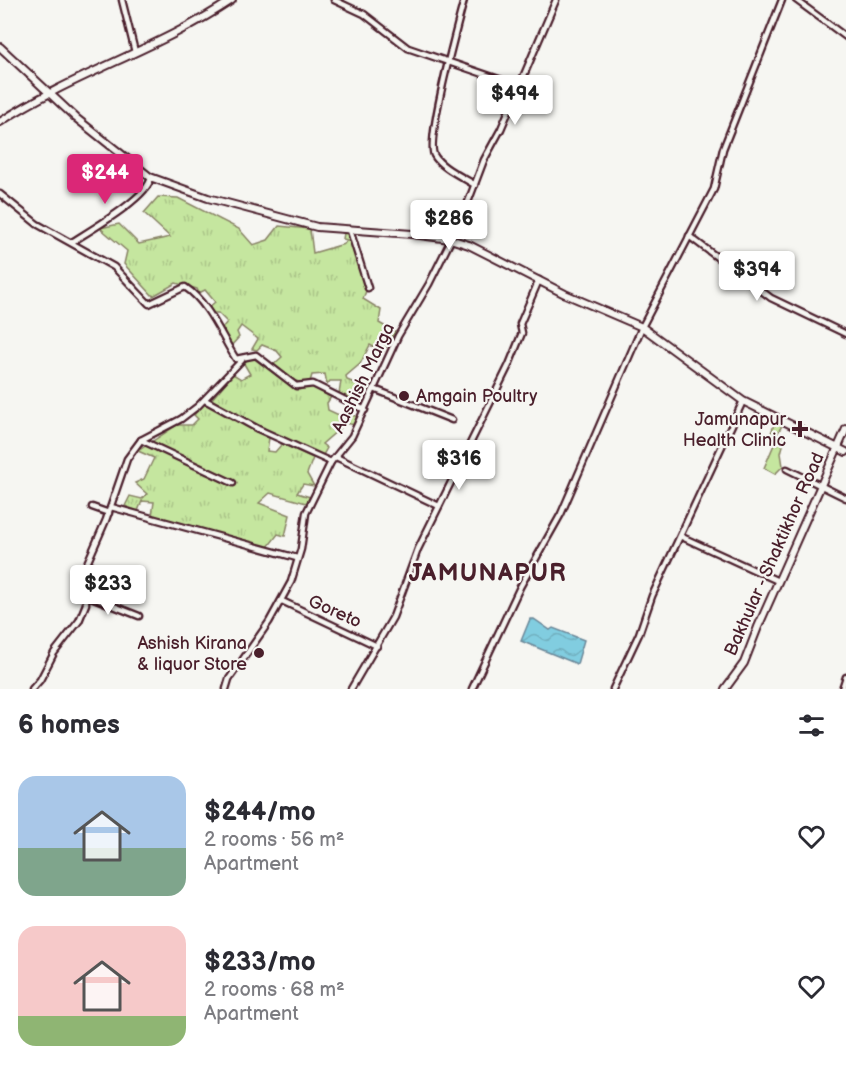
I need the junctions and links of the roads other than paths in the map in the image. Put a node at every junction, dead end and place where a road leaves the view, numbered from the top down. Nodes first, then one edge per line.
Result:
1 (122, 0) edge
2 (231, 0) edge
3 (334, 0) edge
4 (464, 0) edge
5 (556, 0) edge
6 (782, 0) edge
7 (796, 0) edge
8 (846, 36) edge
9 (0, 47) edge
10 (135, 52) junction
11 (447, 62) junction
12 (519, 86) junction
13 (50, 93) junction
14 (0, 122) edge
15 (151, 177) junction
16 (475, 185) junction
17 (0, 194) edge
18 (350, 230) junction
19 (689, 236) junction
20 (450, 239) junction
21 (71, 242) junction
22 (538, 280) junction
23 (369, 288) dead end
24 (642, 327) junction
25 (846, 334) edge
26 (242, 360) junction
27 (374, 389) junction
28 (205, 400) junction
29 (743, 401) junction
30 (365, 410) junction
31 (452, 420) dead end
32 (846, 429) edge
33 (141, 440) junction
34 (837, 447) junction
35 (846, 452) edge
36 (336, 457) junction
37 (331, 462) junction
38 (788, 469) dead end
39 (233, 483) dead end
40 (822, 486) junction
41 (846, 498) edge
42 (439, 506) junction
43 (92, 507) dead end
44 (110, 510) junction
45 (682, 537) junction
46 (297, 558) junction
47 (86, 566) junction
48 (127, 574) dead end
49 (778, 581) junction
50 (86, 595) junction
51 (282, 601) junction
52 (139, 616) dead end
53 (377, 646) junction
54 (846, 677) edge
55 (32, 689) edge
56 (226, 689) edge
57 (351, 689) edge
58 (472, 689) edge
59 (614, 689) edge
60 (725, 689) edge
61 (842, 689) edge

1 - 10 street
2 - 10 street
3 - 11 street
4 - 11 street
5 - 12 street, Aashish Marga
6 - 19 street
7 - 8 street
9 - 13 street
10 - 13 street
11 - 12 street
11 - 16 street
12 - 16 street, Aashish Marga
13 - 14 street
13 - 15 street
15 - 18 street
15 - 21 street
16 - 20 street, Aashish Marga
17 - 21 street
18 - 20 street
18 - 23 street
19 - 24 street
19 - 25 street
20 - 22 street
20 - 27 street, Aashish Marga
21 - 26 street
22 - 24 street
22 - 42 street
24 - 29 street
24 - 58 street
26 - 28 street
26 - 30 street
27 - 30 street, Aashish Marga
27 - 31 street
28 - 33 street
28 - 37 street
29 - 34 street
29 - 45 street
30 - 36 street, Aashish Marga
32 - 34 street, Bakhular - Shaktikhor Road
33 - 39 street
33 - 44 street
34 - 35 street
34 - 40 street, Bakhular - Shaktikhor Road
36 - 37 street, Aashish Marga
36 - 42 street
37 - 46 street, Aashish Marga
38 - 40 street
40 - 41 street
40 - 49 street, Bakhular - Shaktikhor Road
42 - 53 street
43 - 44 street
44 - 46 street
44 - 47 street
45 - 49 street
45 - 59 street
46 - 51 street, Aashish Marga
47 - 48 street
47 - 50 street
49 - 60 street, Bakhular - Shaktikhor Road
50 - 52 street
50 - 55 street
51 - 53 street, Goreto
51 - 56 street, Aashish Marga
53 - 57 street
54 - 61 street

